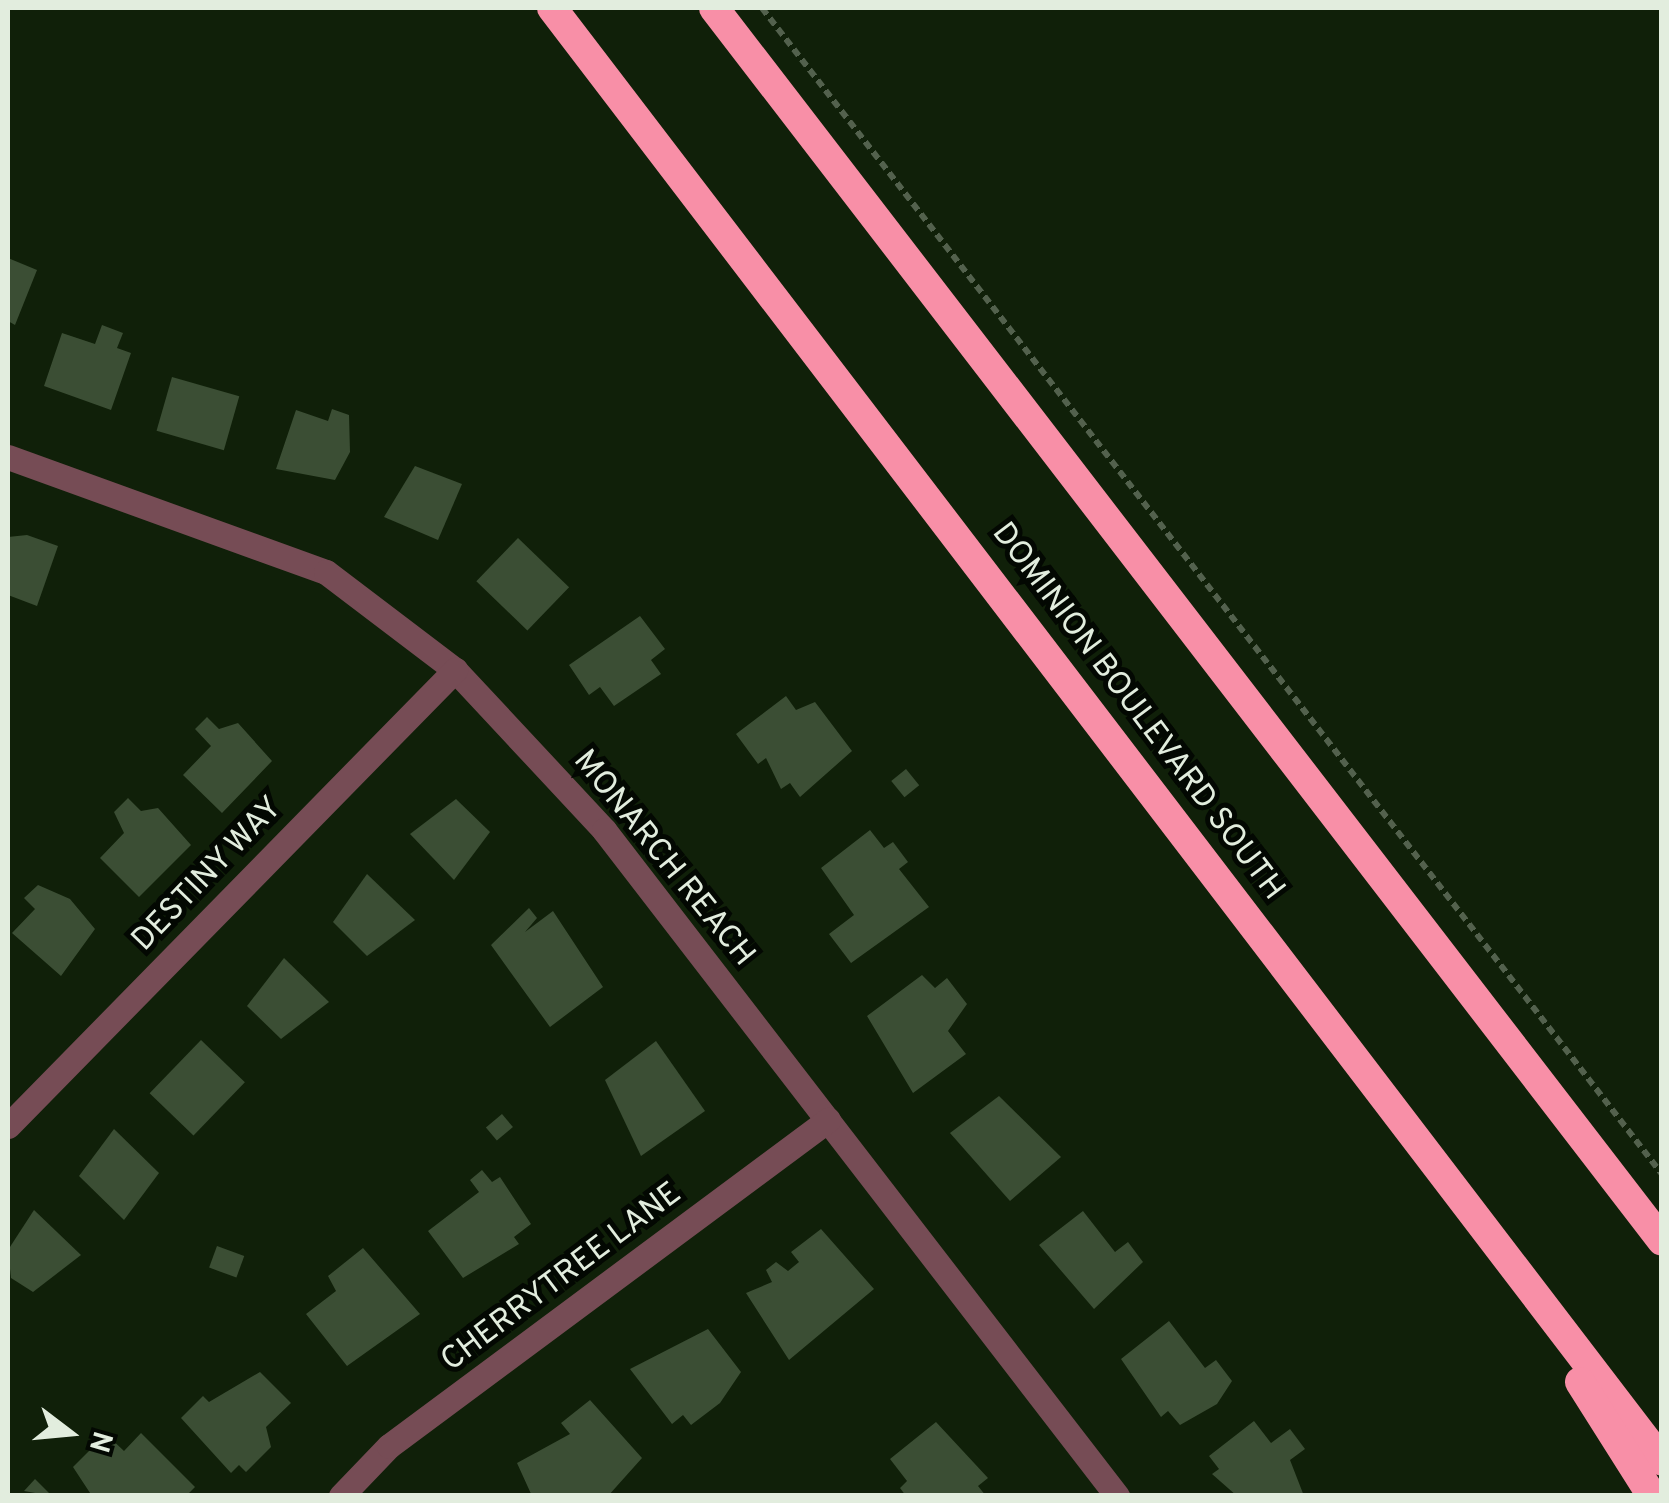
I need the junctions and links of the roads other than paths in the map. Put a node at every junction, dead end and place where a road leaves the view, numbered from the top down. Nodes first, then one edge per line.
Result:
1 (552, 8) edge
2 (714, 8) edge
3 (8, 456) edge
4 (455, 670) junction
5 (828, 1120) junction
6 (8, 1126) edge
7 (1460, 1194) junction
8 (1662, 1241) edge
9 (1662, 1461) edge
10 (341, 1496) edge
11 (1117, 1496) edge
12 (1652, 1496) edge

1 - 7 highway, DOMINION BOULEVARD SOUTH
2 - 8 highway
3 - 4 street, MONARCH REACH
4 - 5 street, MONARCH REACH
4 - 6 street, DESTINY WAY
5 - 10 street, CHERRYTREE LANE
5 - 11 street, MONARCH REACH
7 - 9 highway, DOMINION BOULEVARD SOUTH
7 - 12 highway

